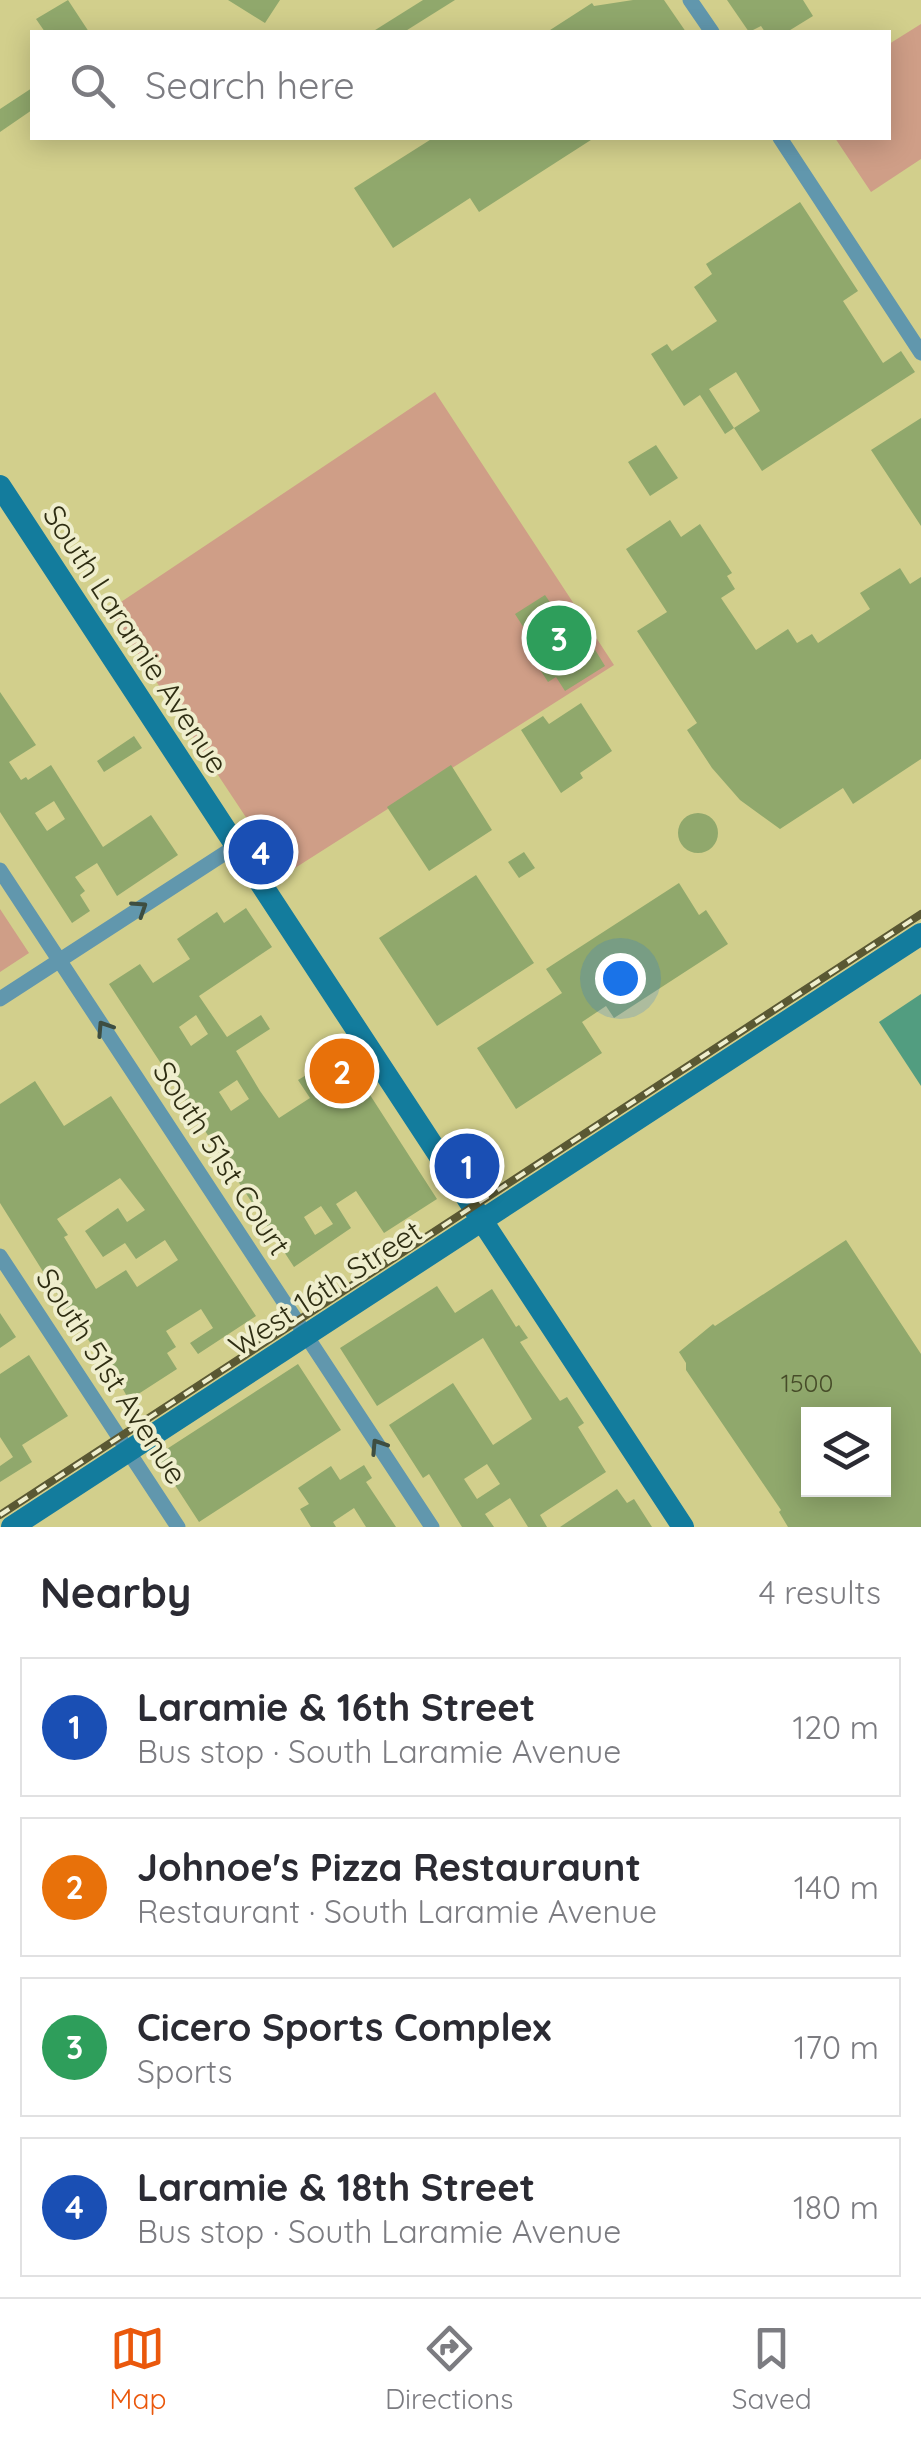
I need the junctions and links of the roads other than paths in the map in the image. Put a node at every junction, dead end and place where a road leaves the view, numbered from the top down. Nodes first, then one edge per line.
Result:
1 (690, 0) edge
2 (711, 30) edge
3 (781, 140) edge
4 (921, 353) edge
5 (1, 490) edge
6 (236, 846) junction
7 (0, 870) edge
8 (921, 934) edge
9 (60, 960) junction
10 (0, 999) edge
11 (482, 1222) junction
12 (0, 1256) edge
13 (306, 1336) junction
14 (128, 1451) junction
15 (12, 1527) edge
16 (178, 1527) edge
17 (432, 1527) edge
18 (682, 1527) edge

1 - 2 street
3 - 4 street
5 - 6 main road, South Laramie Avenue
9 -> 6 street
6 - 11 main road, South Laramie Avenue
7 - 9 street, South 51st Court
8 - 11 main road, West 16th Street
9 - 10 street
13 -> 9 street, South 51st Court
11 - 13 main road, West 16th Street
11 - 18 main road, South Laramie Avenue
12 - 14 street, South 51st Avenue
13 - 14 main road, West 16th Street
17 -> 13 street, South 51st Court
14 - 15 main road, West 16th Street
14 - 16 street, South 51st Avenue

